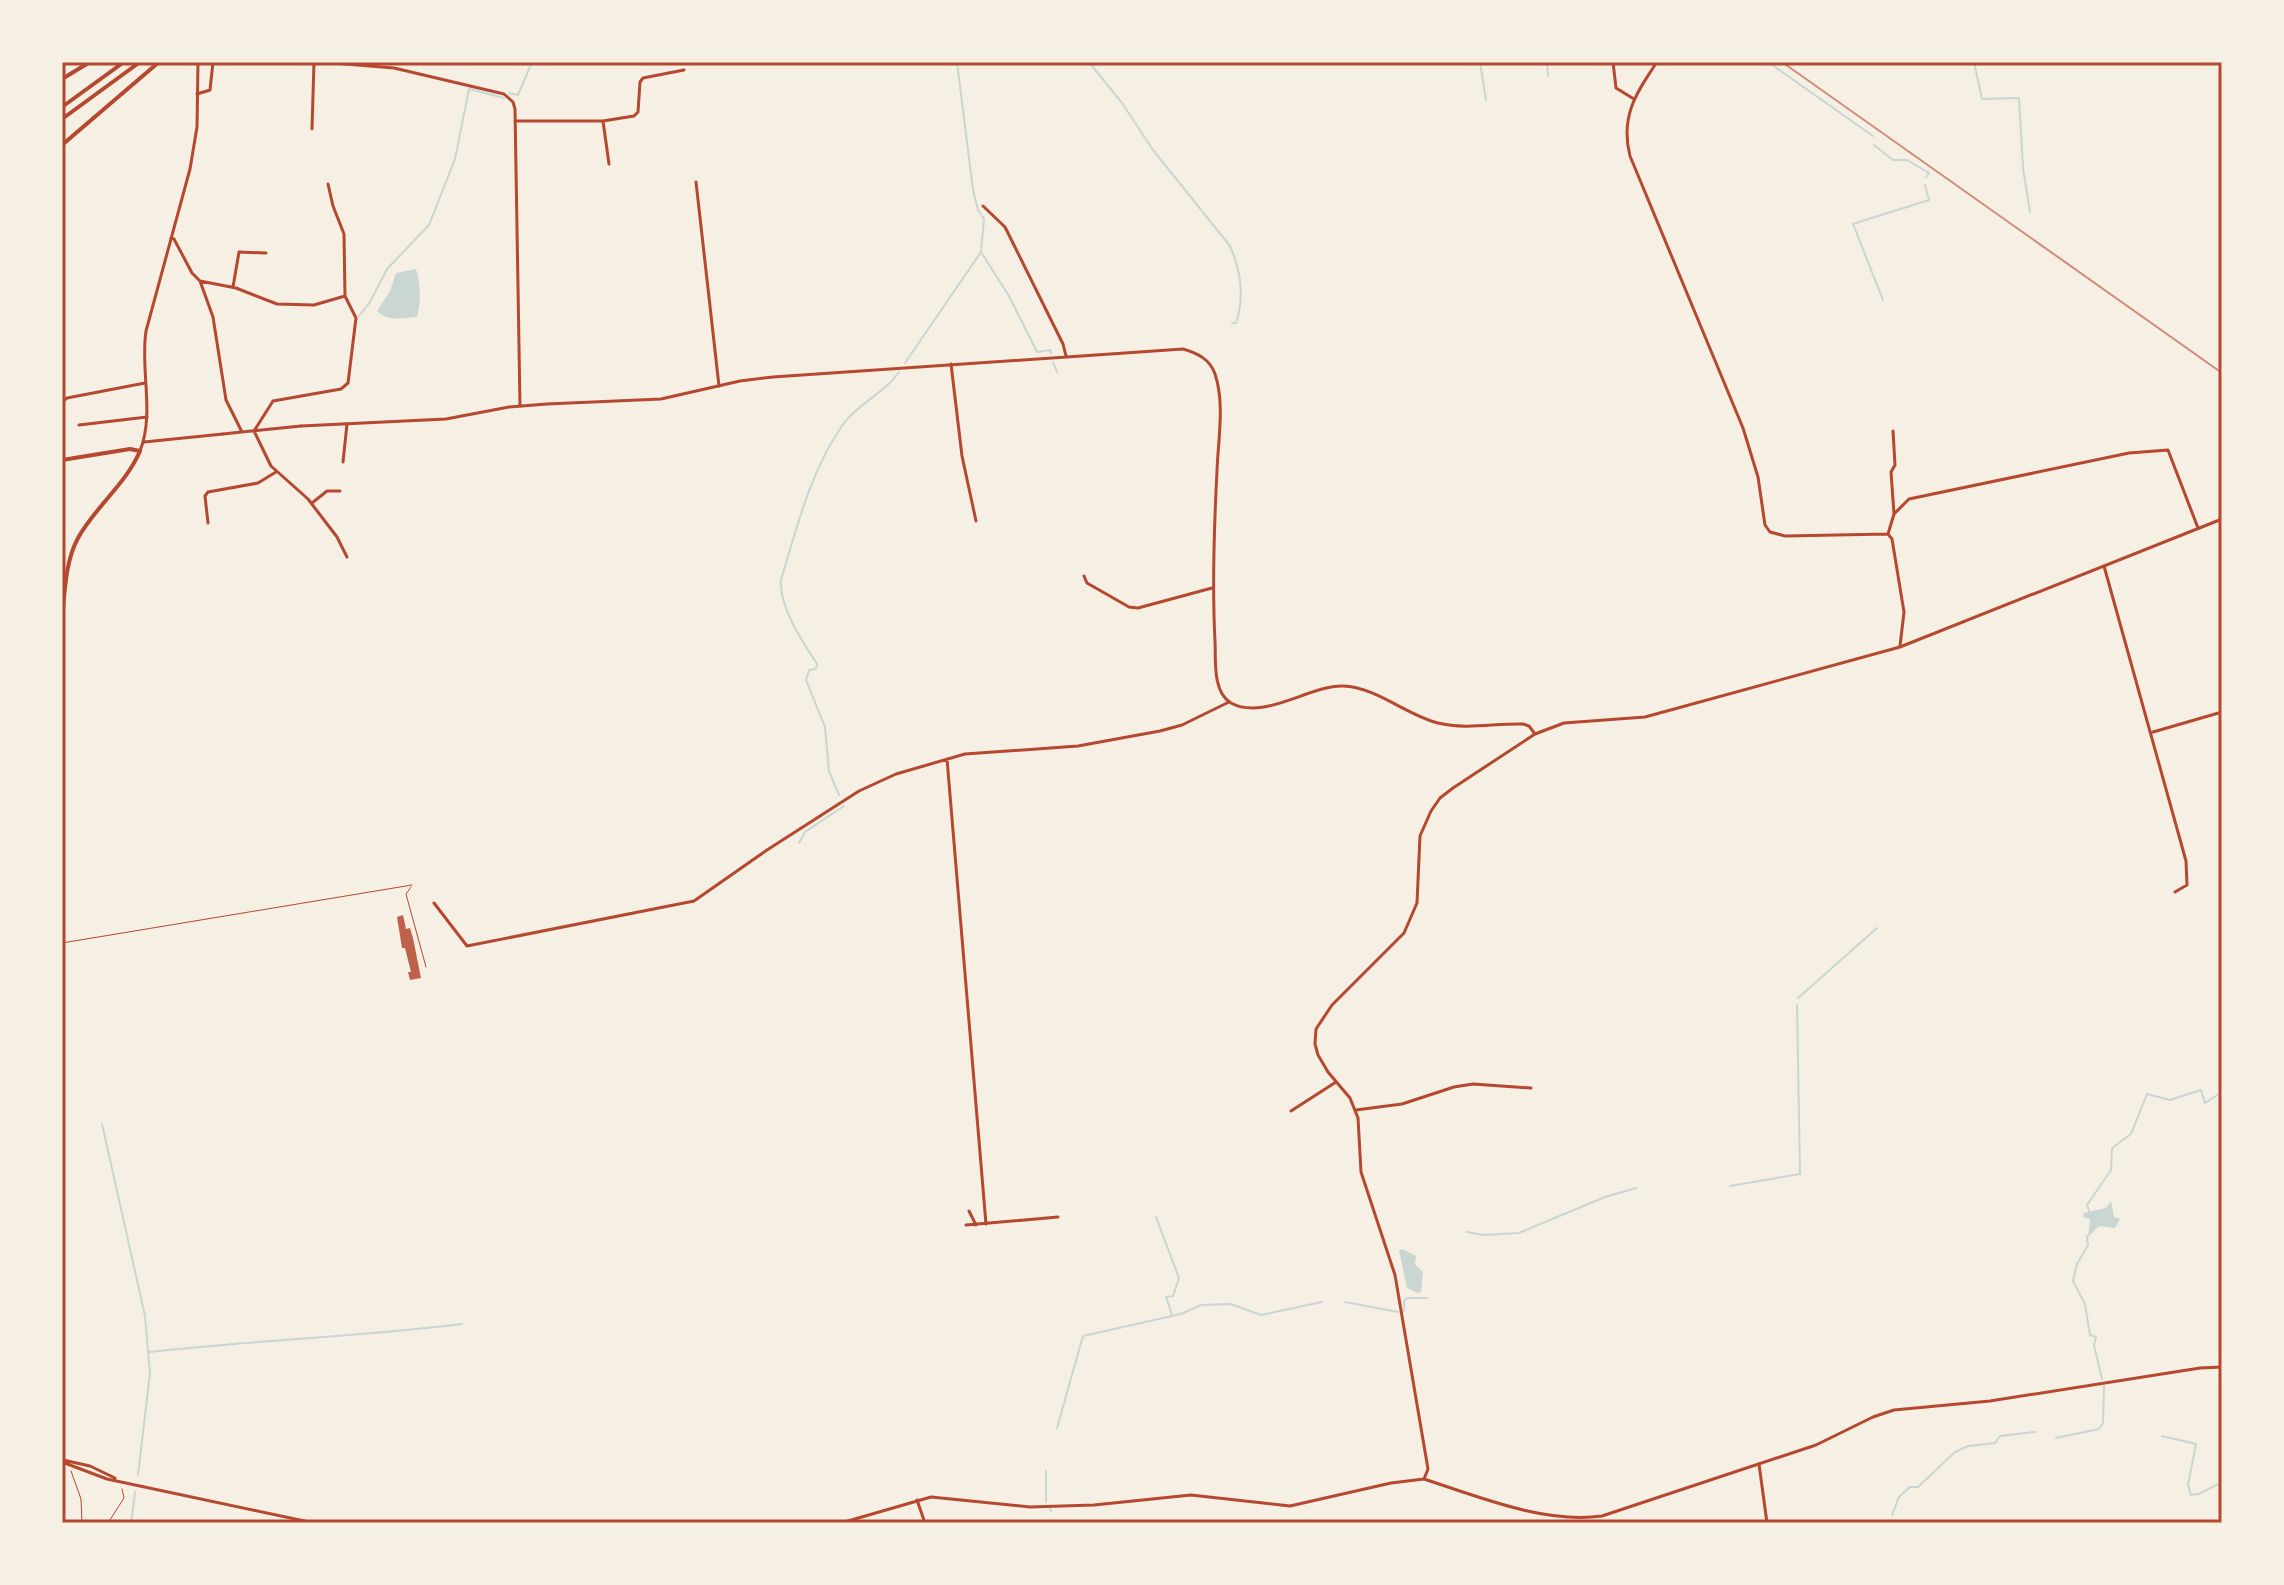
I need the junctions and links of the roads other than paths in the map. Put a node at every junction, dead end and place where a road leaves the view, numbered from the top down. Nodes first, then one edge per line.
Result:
1 (90, 62) edge
2 (124, 62) edge
3 (140, 62) edge
4 (159, 62) edge
5 (198, 62) edge
6 (213, 62) edge
7 (314, 62) edge
8 (321, 62) edge
9 (328, 62) edge
10 (1613, 62) edge
11 (1657, 62) edge
12 (684, 70) dead end
13 (62, 79) edge
14 (197, 94) junction
15 (1634, 99) junction
16 (62, 107) edge
17 (62, 119) edge
18 (515, 121) junction
19 (603, 121) junction
20 (312, 129) dead end
21 (62, 145) edge
22 (609, 164) dead end
23 (696, 182) dead end
24 (328, 184) dead end
25 (983, 206) dead end
26 (171, 238) junction
27 (266, 253) dead end
28 (200, 281) junction
29 (233, 287) junction
30 (345, 296) junction
31 (1066, 356) junction
32 (951, 364) junction
33 (145, 383) junction
34 (719, 386) junction
35 (62, 402) edge
36 (520, 406) junction
37 (147, 417) junction
38 (347, 424) junction
39 (79, 425) dead end
40 (254, 431) junction
41 (1893, 431) dead end
42 (242, 432) junction
43 (144, 442) junction
44 (140, 451) junction
45 (62, 460) edge
46 (343, 462) dead end
47 (276, 472) junction
48 (340, 491) dead end
49 (312, 503) junction
50 (1894, 514) junction
51 (2222, 519) edge
52 (976, 521) dead end
53 (208, 523) dead end
54 (2198, 528) junction
55 (1888, 534) junction
56 (347, 557) dead end
57 (2104, 566) junction
58 (1084, 576) dead end
59 (1212, 588) junction
60 (62, 619) edge
61 (1900, 647) junction
62 (1229, 702) junction
63 (2222, 712) edge
64 (2151, 733) junction
65 (1535, 734) junction
66 (947, 759) junction
67 (2175, 892) dead end
68 (434, 903) dead end
69 (1336, 1082) junction
70 (1531, 1088) dead end
71 (1356, 1110) junction
72 (1291, 1111) dead end
73 (969, 1211) dead end
74 (1058, 1217) dead end
75 (986, 1224) junction
76 (966, 1225) dead end
77 (976, 1225) junction
78 (2222, 1367) edge
79 (62, 1461) edge
80 (1759, 1464) junction
81 (1424, 1479) junction
82 (119, 1480) junction
83 (917, 1500) junction
84 (314, 1523) edge
85 (841, 1523) edge
86 (925, 1523) edge
87 (1767, 1523) edge

1 - 13 main road
2 - 16 main road
3 - 17 main road
4 - 21 main road
5 - 14 street
6 - 14 street
7 - 20 street
8 - 9 street
9 - 18 street
10 - 15 street
11 - 15 street
12 - 19 street
14 - 26 street
15 - 55 street
18 - 19 street
18 - 36 street
19 - 22 street
23 - 34 street
24 - 30 street
25 - 31 street
26 - 28 street
26 - 33 street
27 - 29 street
28 - 29 street
28 - 42 street
29 - 30 street
30 - 40 street
31 - 32 street
31 - 59 street
32 - 34 street
32 - 52 street
33 - 35 street
33 - 37 street
34 - 36 street
36 - 38 street
37 - 39 street
37 - 43 street
38 - 40 street
38 - 46 street
40 - 42 street
40 - 47 street
41 - 50 street
42 - 43 street
43 - 44 street
44 - 45 main road
44 - 60 main road
47 - 49 street
47 - 53 street
48 - 49 street
49 - 56 street
50 - 54 street
50 - 55 street
51 - 54 street
54 - 57 street
55 - 61 street
57 - 61 street
57 - 64 street
58 - 59 street
59 - 62 street
61 - 65 street
62 - 65 street
62 - 66 street
63 - 64 street
64 - 67 street
65 - 69 street
66 - 68 street
66 - 75 street
69 - 71 street
69 - 72 street
70 - 71 street
71 - 81 street
73 - 77 street
74 - 75 street
75 - 77 street
76 - 77 street
78 - 80 street
79 - 82 street
79 - 82 street
80 - 81 street
80 - 87 street
81 - 83 street
82 - 84 street
83 - 85 street
83 - 86 street

